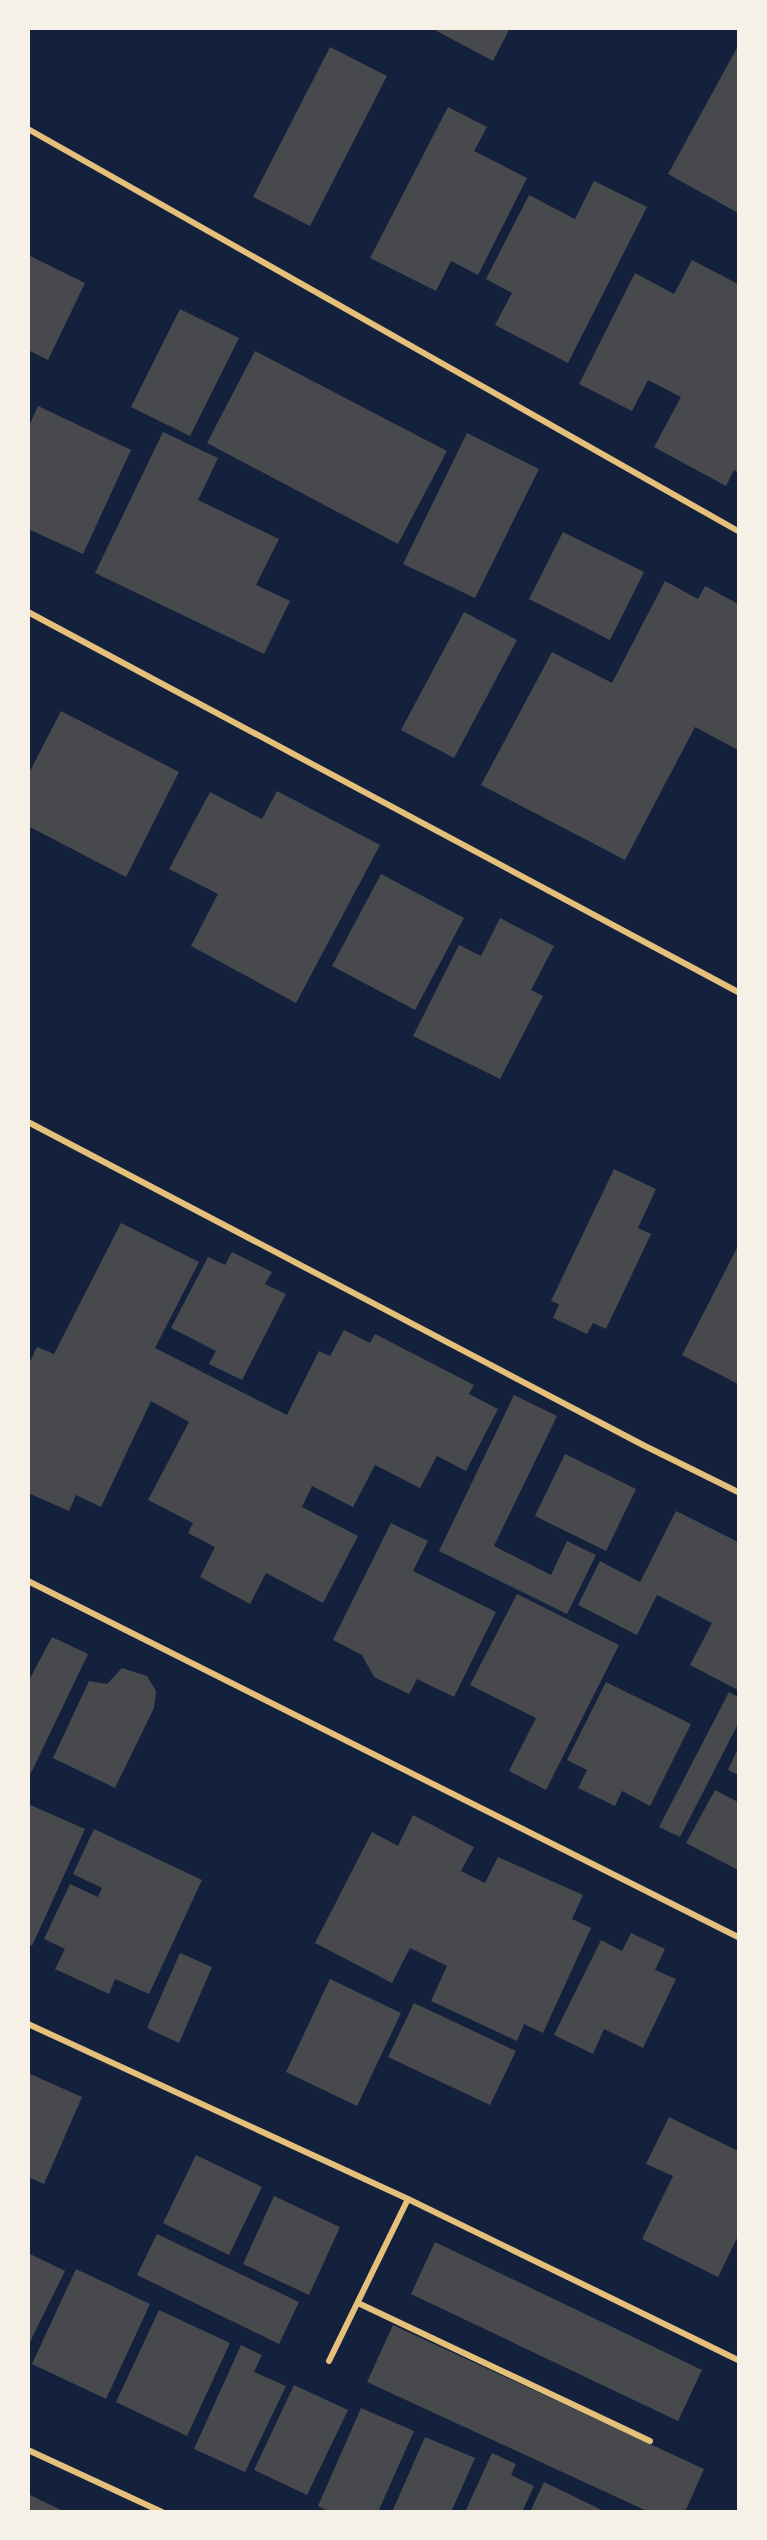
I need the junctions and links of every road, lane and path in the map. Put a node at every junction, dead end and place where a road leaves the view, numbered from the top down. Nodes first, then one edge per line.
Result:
1 (28, 129) edge
2 (738, 531) edge
3 (28, 612) edge
4 (738, 992) edge
5 (28, 1122) edge
6 (738, 1492) edge
7 (28, 1581) edge
8 (738, 1936) edge
9 (28, 2024) edge
10 (408, 2199) junction
11 (358, 2303) junction
12 (738, 2360) edge
13 (329, 2361) dead end
14 (650, 2441) dead end
15 (28, 2450) edge
16 (162, 2511) edge

1 - 2 street
3 - 4 street
5 - 6 street
7 - 8 street
9 - 10 street
10 - 11 street
10 - 12 street
11 - 13 street
11 - 14 street
15 - 16 street

